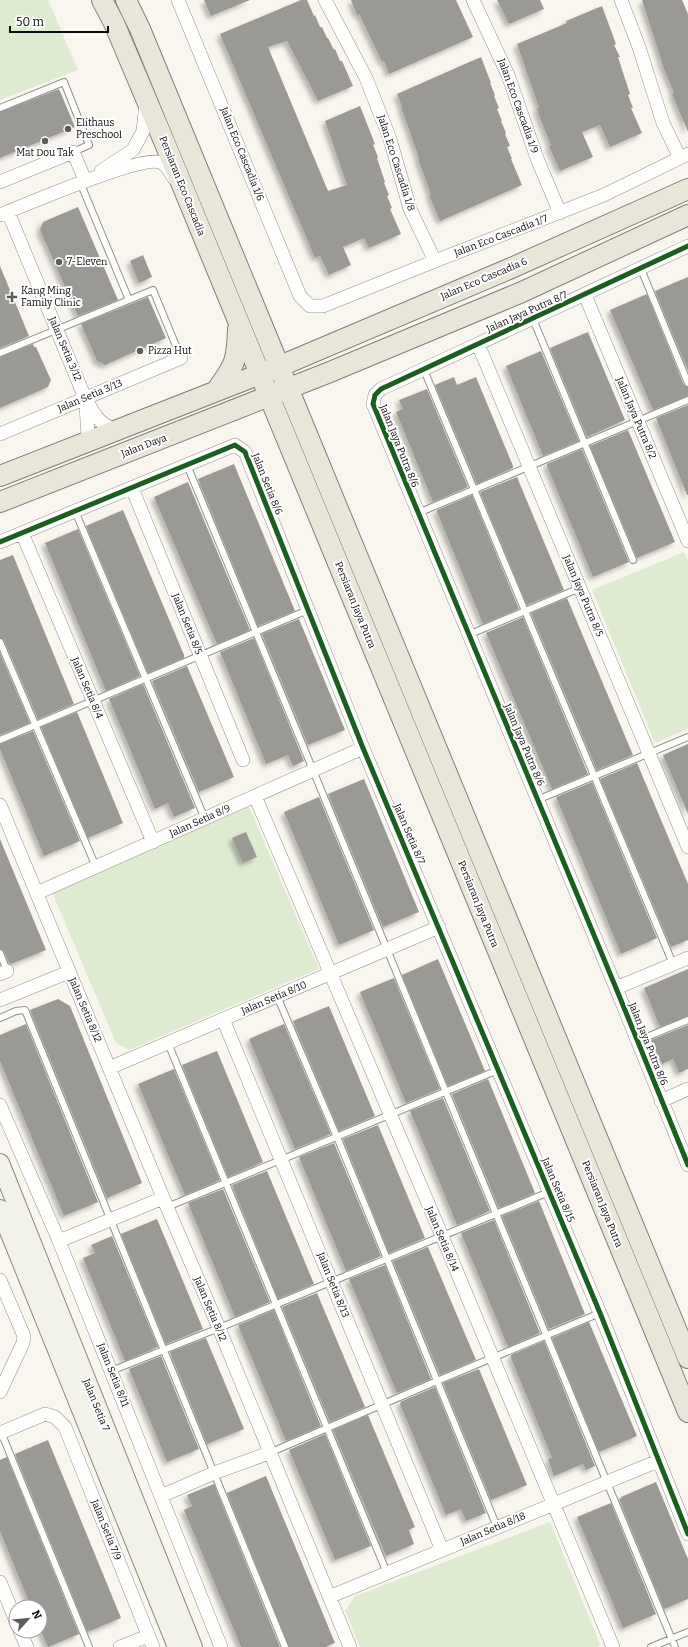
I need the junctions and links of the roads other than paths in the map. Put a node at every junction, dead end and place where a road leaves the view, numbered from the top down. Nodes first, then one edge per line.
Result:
1 (102, 0) edge
2 (126, 0) edge
3 (178, 0) edge
4 (325, 0) edge
5 (473, 0) edge
6 (621, 0) edge
7 (146, 100) junction
8 (169, 101) junction
9 (0, 108) edge
10 (166, 146) junction
11 (73, 152) junction
12 (684, 156) edge
13 (141, 164) junction
14 (85, 180) junction
15 (0, 182) edge
16 (688, 189) edge
17 (184, 190) junction
18 (560, 213) junction
19 (4, 214) edge
20 (688, 215) edge
21 (688, 246) edge
22 (434, 261) junction
23 (641, 269) junction
24 (585, 295) junction
25 (129, 300) junction
26 (310, 306) joint
27 (533, 319) junction
28 (238, 321) junction
29 (56, 329) junction
30 (263, 331) junction
31 (478, 344) junction
32 (319, 349) junction
33 (0, 353) edge
34 (181, 358) joint
35 (278, 367) junction
36 (424, 370) junction
37 (330, 372) junction
38 (260, 374) junction
39 (688, 383) edge
40 (287, 389) junction
41 (216, 391) junction
42 (375, 395) joint
43 (269, 396) junction
44 (85, 398) junction
45 (688, 400) edge
46 (227, 413) junction
47 (638, 421) junction
48 (115, 430) junction
49 (0, 434) edge
50 (307, 438) junction
51 (84, 442) junction
52 (584, 443) junction
53 (290, 447) junction
54 (187, 465) junction
55 (529, 467) junction
56 (0, 476) edge
57 (132, 488) junction
58 (474, 489) junction
59 (0, 502) edge
60 (75, 511) junction
61 (417, 513) junction
62 (22, 533) junction
63 (688, 541) edge
64 (0, 542) edge
65 (634, 560) dead end
66 (580, 588) junction
67 (308, 610) junction
68 (525, 611) junction
69 (256, 632) junction
70 (468, 635) junction
71 (0, 642) edge
72 (200, 656) junction
73 (145, 679) junction
74 (93, 701) junction
75 (36, 725) junction
76 (688, 737) edge
77 (0, 740) edge
78 (364, 748) junction
79 (649, 753) junction
80 (243, 760) dead end
81 (313, 770) junction
82 (594, 776) junction
83 (255, 796) junction
84 (537, 800) junction
85 (0, 805) edge
86 (204, 819) junction
87 (153, 842) junction
88 (688, 847) edge
89 (96, 867) junction
90 (37, 894) junction
91 (439, 928) junction
92 (388, 950) junction
93 (0, 953) edge
94 (688, 958) edge
95 (673, 964) junction
96 (69, 972) junction
97 (4, 973) edge
98 (330, 974) junction
99 (616, 988) junction
100 (277, 996) junction
101 (0, 1000) edge
102 (0, 1018) edge
103 (223, 1020) junction
104 (688, 1020) edge
105 (637, 1041) junction
106 (168, 1043) junction
107 (109, 1068) junction
108 (499, 1070) junction
109 (688, 1089) edge
110 (446, 1092) junction
111 (661, 1101) junction
112 (0, 1105) edge
113 (389, 1115) junction
114 (337, 1137) junction
115 (687, 1159) edge
116 (281, 1160) junction
117 (0, 1163) edge
118 (226, 1183) junction
119 (549, 1192) junction
120 (165, 1202) junction
121 (0, 1209) edge
122 (497, 1214) junction
123 (110, 1220) junction
124 (442, 1236) junction
125 (59, 1241) junction
126 (387, 1259) junction
127 (0, 1280) edge
128 (331, 1282) junction
129 (276, 1305) junction
130 (600, 1313) junction
131 (219, 1328) junction
132 (547, 1336) junction
133 (164, 1349) junction
134 (688, 1358) edge
135 (492, 1359) junction
136 (111, 1371) junction
137 (437, 1381) junction
138 (0, 1392) edge
139 (382, 1404) junction
140 (688, 1412) edge
141 (327, 1428) junction
142 (0, 1432) edge
143 (269, 1453) junction
144 (658, 1461) junction
145 (214, 1473) junction
146 (607, 1482) junction
147 (161, 1496) junction
148 (553, 1504) junction
149 (497, 1527) junction
150 (688, 1534) edge
151 (442, 1550) junction
152 (387, 1573) junction
153 (0, 1582) edge
154 (329, 1597) junction
155 (8, 1602) edge
156 (688, 1632) edge
157 (672, 1639) junction
158 (150, 1641) edge
159 (89, 1647) edge
160 (120, 1647) edge
161 (177, 1647) edge
162 (193, 1647) edge
163 (221, 1647) edge
164 (285, 1647) edge
165 (350, 1647) edge
166 (613, 1647) edge
167 (651, 1647) edge
168 (675, 1647) edge

1 - 7 main road, Persiaran Eco Cascadia
2 - 8 main road, Persiaran Eco Cascadia
3 - 26 street, Jalan Eco Cascadia 1/6
4 - 22 street, Jalan Eco Cascadia 1/8
5 - 18 street, Jalan Eco Cascadia 1/9
6 - 12 street
7 - 10 main road, Persiaran Eco Cascadia
7 - 14 street
8 - 10 street
8 - 30 main road, Persiaran Eco Cascadia
9 - 11 lane
10 - 13 street
10 - 17 main road, Persiaran Eco Cascadia
11 - 14 street
11 - 15 street
12 - 18 street, Jalan Eco Cascadia 1/7
13 - 14 street
13 - 17 street
14 - 19 street
14 - 25 lane
16 - 32 main road, Jalan Eco Cascadia 6
17 - 28 main road, Persiaran Eco Cascadia
18 - 22 street, Jalan Eco Cascadia 1/7
19 - 29 street, Jalan Setia 3/12
20 - 37 main road
21 - 23 street, Jalan Jaya Putra 8/7
22 - 26 street, Jalan Eco Cascadia 1/7
23 - 24 street, Jalan Jaya Putra 8/7
23 - 39 lane
24 - 27 street, Jalan Jaya Putra 8/7
24 - 47 street, Jalan Jaya Putra 8/2
25 - 29 lane
25 - 34 lane
27 - 31 street, Jalan Jaya Putra 8/7
27 - 52 lane
28 - 38 main road, Persiaran Eco Cascadia
28 - 41 main road
29 - 33 lane
29 - 44 street, Jalan Setia 3/12
30 - 32 main road
30 - 35 main road, Persiaran Eco Cascadia
31 - 36 street, Jalan Jaya Putra 8/7
31 - 55 street, Jalan Jaya Putra 8/5
32 - 35 main road, Jalan Eco Cascadia 6
34 - 44 street, Jalan Setia 3/13
35 - 38 main road
35 - 40 main road, Persiaran Eco Cascadia
36 - 42 street, Jalan Jaya Putra 8/7
36 - 58 lane
37 - 40 main road
37 - 50 main road
38 - 41 main road
38 - 43 main road, Persiaran Eco Cascadia
40 - 43 main road, Jalan Daya
40 - 50 main road, Persiaran Jaya Putra
41 - 48 main road
42 - 61 street, Jalan Jaya Putra 8/6
43 - 46 main road, Jalan Daya
43 - 53 main road, Persiaran Jaya Putra
44 - 48 street
44 - 49 street, Jalan Setia 3/13
44 - 51 street
45 - 47 lane
46 - 53 main road
46 - 59 main road, Jalan Daya
47 - 52 lane
47 - 63 street, Jalan Jaya Putra 8/2
48 - 51 main road
50 - 134 main road, Persiaran Jaya Putra
51 - 56 main road
52 - 55 lane
52 - 65 lane
53 - 140 main road, Persiaran Jaya Putra
54 - 57 street, Jalan Setia 8/6
54 - 67 street, Jalan Setia 8/6
54 - 69 lane
55 - 58 lane
55 - 66 street, Jalan Jaya Putra 8/5
57 - 60 street, Jalan Setia 8/6
57 - 72 street, Jalan Setia 8/5
58 - 61 lane
58 - 68 lane
60 - 62 street, Jalan Setia 8/6
60 - 73 lane
61 - 70 street, Jalan Jaya Putra 8/6
62 - 64 street, Jalan Setia 8/6
62 - 74 street, Jalan Setia 8/4
66 - 68 lane
66 - 79 street, Jalan Jaya Putra 8/5
67 - 69 lane
67 - 78 street, Jalan Setia 8/6
68 - 70 lane
68 - 82 lane
69 - 72 lane
69 - 81 lane
70 - 84 street, Jalan Jaya Putra 8/6
71 - 75 lane
72 - 73 lane
72 - 80 street, Jalan Setia 8/5
73 - 74 lane
73 - 86 lane
74 - 75 lane
74 - 87 street, Jalan Setia 8/4
75 - 77 lane
75 - 89 lane
76 - 79 lane
78 - 81 street, Jalan Setia 8/9
78 - 91 street, Jalan Setia 8/7
79 - 82 lane
79 - 88 street, Jalan Jaya Putra 8/5
81 - 83 street, Jalan Setia 8/9
81 - 92 lane
82 - 84 lane
82 - 95 lane
83 - 86 street, Jalan Setia 8/9
83 - 98 street, Jalan Setia 8/14
84 - 99 street, Jalan Jaya Putra 8/6
85 - 90 street, Jalan Setia 8/12
86 - 87 street, Jalan Setia 8/9
87 - 89 street, Jalan Setia 8/9
89 - 90 street, Jalan Setia 8/9
90 - 96 street, Jalan Setia 8/12
91 - 92 street, Jalan Setia 8/10
91 - 108 street, Jalan Setia 8/15
92 - 98 street, Jalan Setia 8/10
92 - 110 lane
93 - 97 lane
94 - 95 street
95 - 99 street
96 - 101 street
96 - 107 street, Jalan Setia 8/12
98 - 100 street, Jalan Setia 8/10
98 - 113 street, Jalan Setia 8/14
99 - 105 street, Jalan Jaya Putra 8/6
100 - 103 street, Jalan Setia 8/10
100 - 114 lane
102 - 123 lane
103 - 106 street, Jalan Setia 8/10
103 - 116 street, Jalan Setia 8/13
104 - 105 lane
105 - 111 street, Jalan Jaya Putra 8/6
106 - 107 street, Jalan Setia 8/10
106 - 118 lane
107 - 120 street, Jalan Setia 8/12
108 - 110 lane
108 - 119 street, Jalan Setia 8/15
109 - 111 street
110 - 113 lane
110 - 122 lane
111 - 115 street, Jalan Jaya Putra 8/6
112 - 125 street, Jalan Setia 8/11
113 - 114 lane
113 - 124 street, Jalan Setia 8/14
114 - 116 lane
114 - 126 lane
116 - 118 lane
116 - 128 street, Jalan Setia 8/13
117 - 162 street, Jalan Setia 7
118 - 120 lane
118 - 129 lane
119 - 122 lane
119 - 130 street, Jalan Setia 8/15
120 - 123 street
120 - 131 street, Jalan Setia 8/12
121 - 161 street, Jalan Setia 7
122 - 124 lane
122 - 132 lane
123 - 125 street
123 - 133 lane
124 - 126 lane
124 - 135 street, Jalan Setia 8/14
125 - 136 street, Jalan Setia 8/11
126 - 128 lane
126 - 137 lane
127 - 138 street
128 - 129 lane
128 - 139 street, Jalan Setia 8/13
129 - 131 lane
129 - 141 lane
130 - 132 lane
130 - 144 street, Jalan Setia 8/15
131 - 133 lane
131 - 143 street, Jalan Setia 8/12
132 - 135 lane
132 - 146 lane
133 - 136 lane
133 - 145 lane
135 - 137 lane
135 - 148 street, Jalan Setia 8/14
136 - 147 street, Jalan Setia 8/11
137 - 139 lane
137 - 149 lane
139 - 141 lane
139 - 151 street, Jalan Setia 8/13
141 - 143 lane
141 - 152 lane
142 - 158 street, Jalan Setia 7/9
142 - 159 lane
143 - 145 street
143 - 154 street, Jalan Setia 8/12
144 - 146 street, Jalan Setia 8/18
144 - 150 street, Jalan Setia 8/15
145 - 147 street
145 - 164 lane
146 - 148 street, Jalan Setia 8/18
146 - 157 lane
147 - 163 street, Jalan Setia 8/11
148 - 149 street, Jalan Setia 8/18
148 - 166 street, Jalan Setia 8/14
149 - 151 street, Jalan Setia 8/18
151 - 152 street, Jalan Setia 8/18
152 - 154 street, Jalan Setia 8/18
153 - 155 street
154 - 165 street, Jalan Setia 8/12
156 - 157 lane
157 - 167 lane
157 - 168 lane
158 - 160 street

